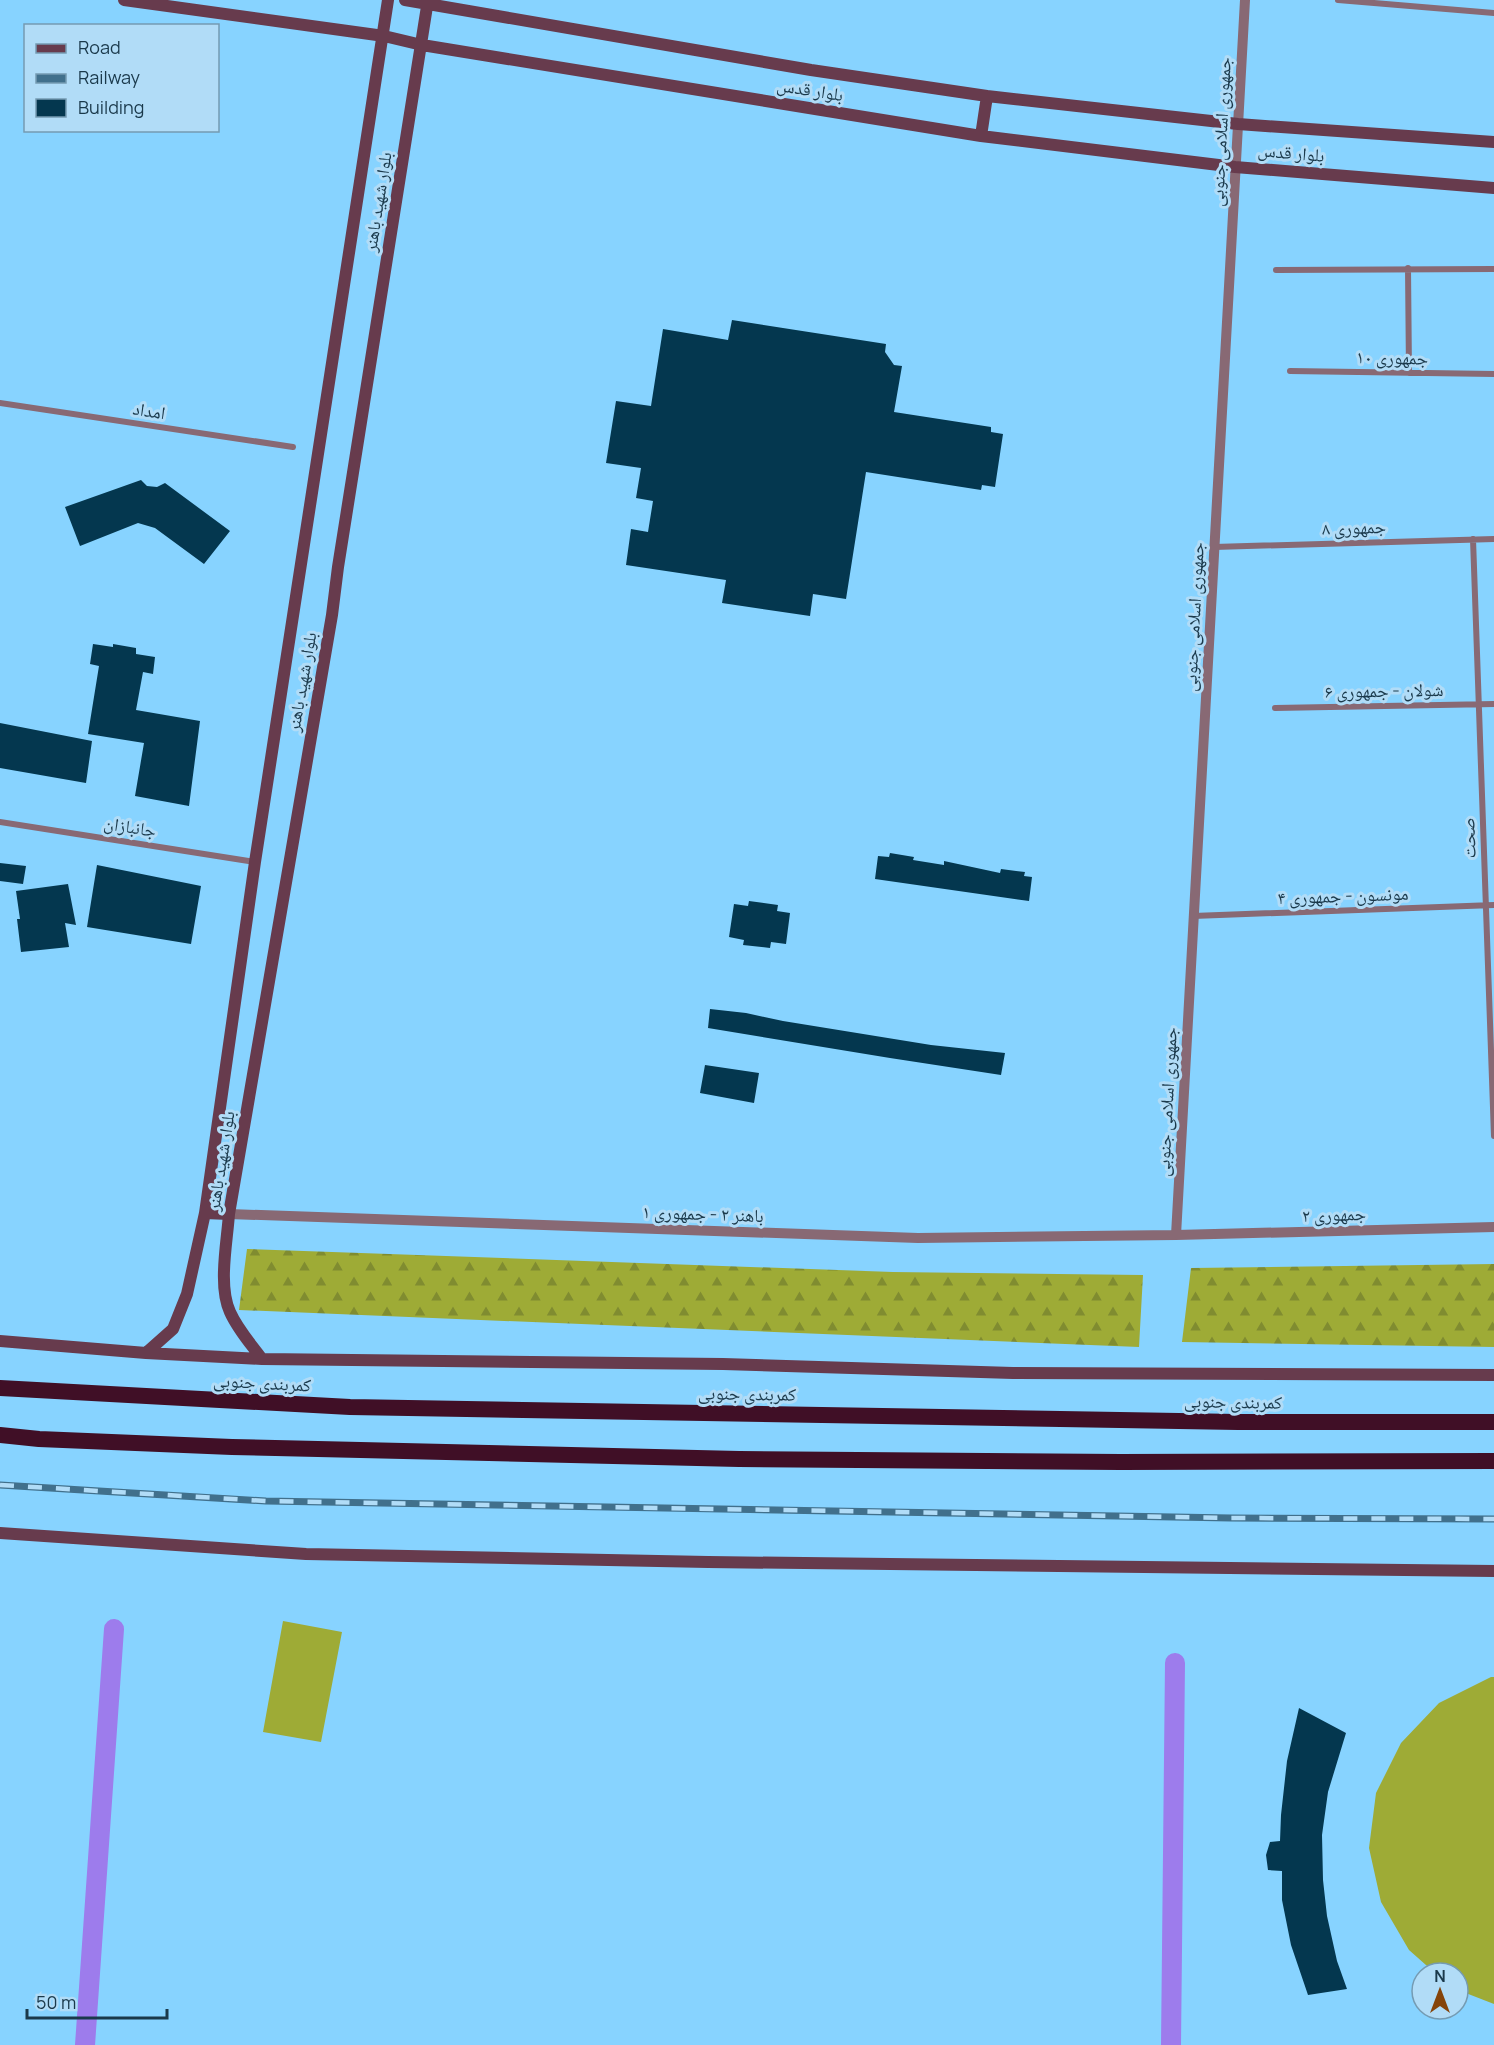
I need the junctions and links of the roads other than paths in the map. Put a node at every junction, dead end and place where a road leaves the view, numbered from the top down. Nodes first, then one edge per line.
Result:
1 (124, 0) edge
2 (388, 0) edge
3 (405, 0) edge
4 (1245, 0) edge
5 (1338, 0) edge
6 (428, 2) edge
7 (1494, 13) edge
8 (384, 36) junction
9 (422, 45) junction
10 (987, 96) junction
11 (1238, 124) junction
12 (981, 136) junction
13 (1494, 142) edge
14 (1235, 167) junction
15 (1494, 188) edge
16 (1408, 268) junction
17 (1494, 269) edge
18 (1276, 270) dead end
19 (1290, 371) dead end
20 (1409, 373) junction
21 (1494, 374) edge
22 (0, 403) edge
23 (293, 447) dead end
24 (1473, 539) junction
25 (1494, 539) edge
26 (1214, 547) junction
27 (1494, 704) edge
28 (1479, 705) junction
29 (1275, 708) dead end
30 (0, 822) edge
31 (255, 862) junction
32 (1486, 905) junction
33 (1494, 905) edge
34 (1194, 916) junction
35 (1493, 1066) edge
36 (1494, 1136) edge
37 (205, 1213) junction
38 (230, 1214) junction
39 (1494, 1227) edge
40 (1176, 1235) junction
41 (0, 1341) edge
42 (146, 1353) junction
43 (262, 1359) junction
44 (1494, 1375) edge
45 (0, 1388) edge
46 (1494, 1422) edge
47 (0, 1435) edge
48 (1494, 1461) edge
49 (0, 1533) edge
50 (1494, 1571) edge

1 - 8 main road, بلوار قدس
2 - 8 main road, بلوار شهید باهنر
3 - 6 main road, بلوار قدس
4 - 11 street, جمهوری اسلامی جنوبی
5 - 7 street
6 - 9 main road, بلوار شهید باهنر
6 - 10 main road, بلوار قدس
8 - 9 main road, بلوار قدس
8 - 31 main road, بلوار شهید باهنر
9 - 12 main road, بلوار قدس
9 - 38 main road, بلوار شهید باهنر
10 - 11 main road, بلوار قدس
10 - 12 main road
11 - 13 main road, بلوار قدس
11 - 14 street, جمهوری اسلامی جنوبی
12 - 14 main road, بلوار قدس
14 - 15 main road, بلوار قدس
14 - 26 street, جمهوری اسلامی جنوبی
16 - 17 street
16 - 18 street
16 - 20 street
19 - 20 street, جمهوری ۱۰
20 - 21 street, جمهوری ۱۰
22 - 23 street, امداد
24 - 25 street, جمهوری ۸
24 - 26 street, جمهوری ۸
24 - 28 street, صحت
26 - 34 street, جمهوری اسلامی جنوبی
27 - 28 street, شولان - جمهوری ۶
28 - 29 street, شولان - جمهوری ۶
28 - 32 street, صحت
30 - 31 street, جانبازان
31 - 37 main road, بلوار شهید باهنر
32 - 33 street, مونسون - جمهوری ۴
32 - 34 street, مونسون - جمهوری ۴
32 - 35 street, صحت
34 - 40 street, جمهوری اسلامی جنوبی
35 - 36 street, صحت
37 - 38 main road
37 - 42 main road, بلوار شهید باهنر
38 - 40 street, باهنر ۲ - جمهوری ۱
38 - 43 main road, بلوار شهید باهنر
39 - 40 street, جمهوری ۲
41 - 42 main road
42 - 43 main road
43 - 44 main road
45 - 46 highway, کمربندی جنوبی
47 - 48 highway
49 - 50 main road

